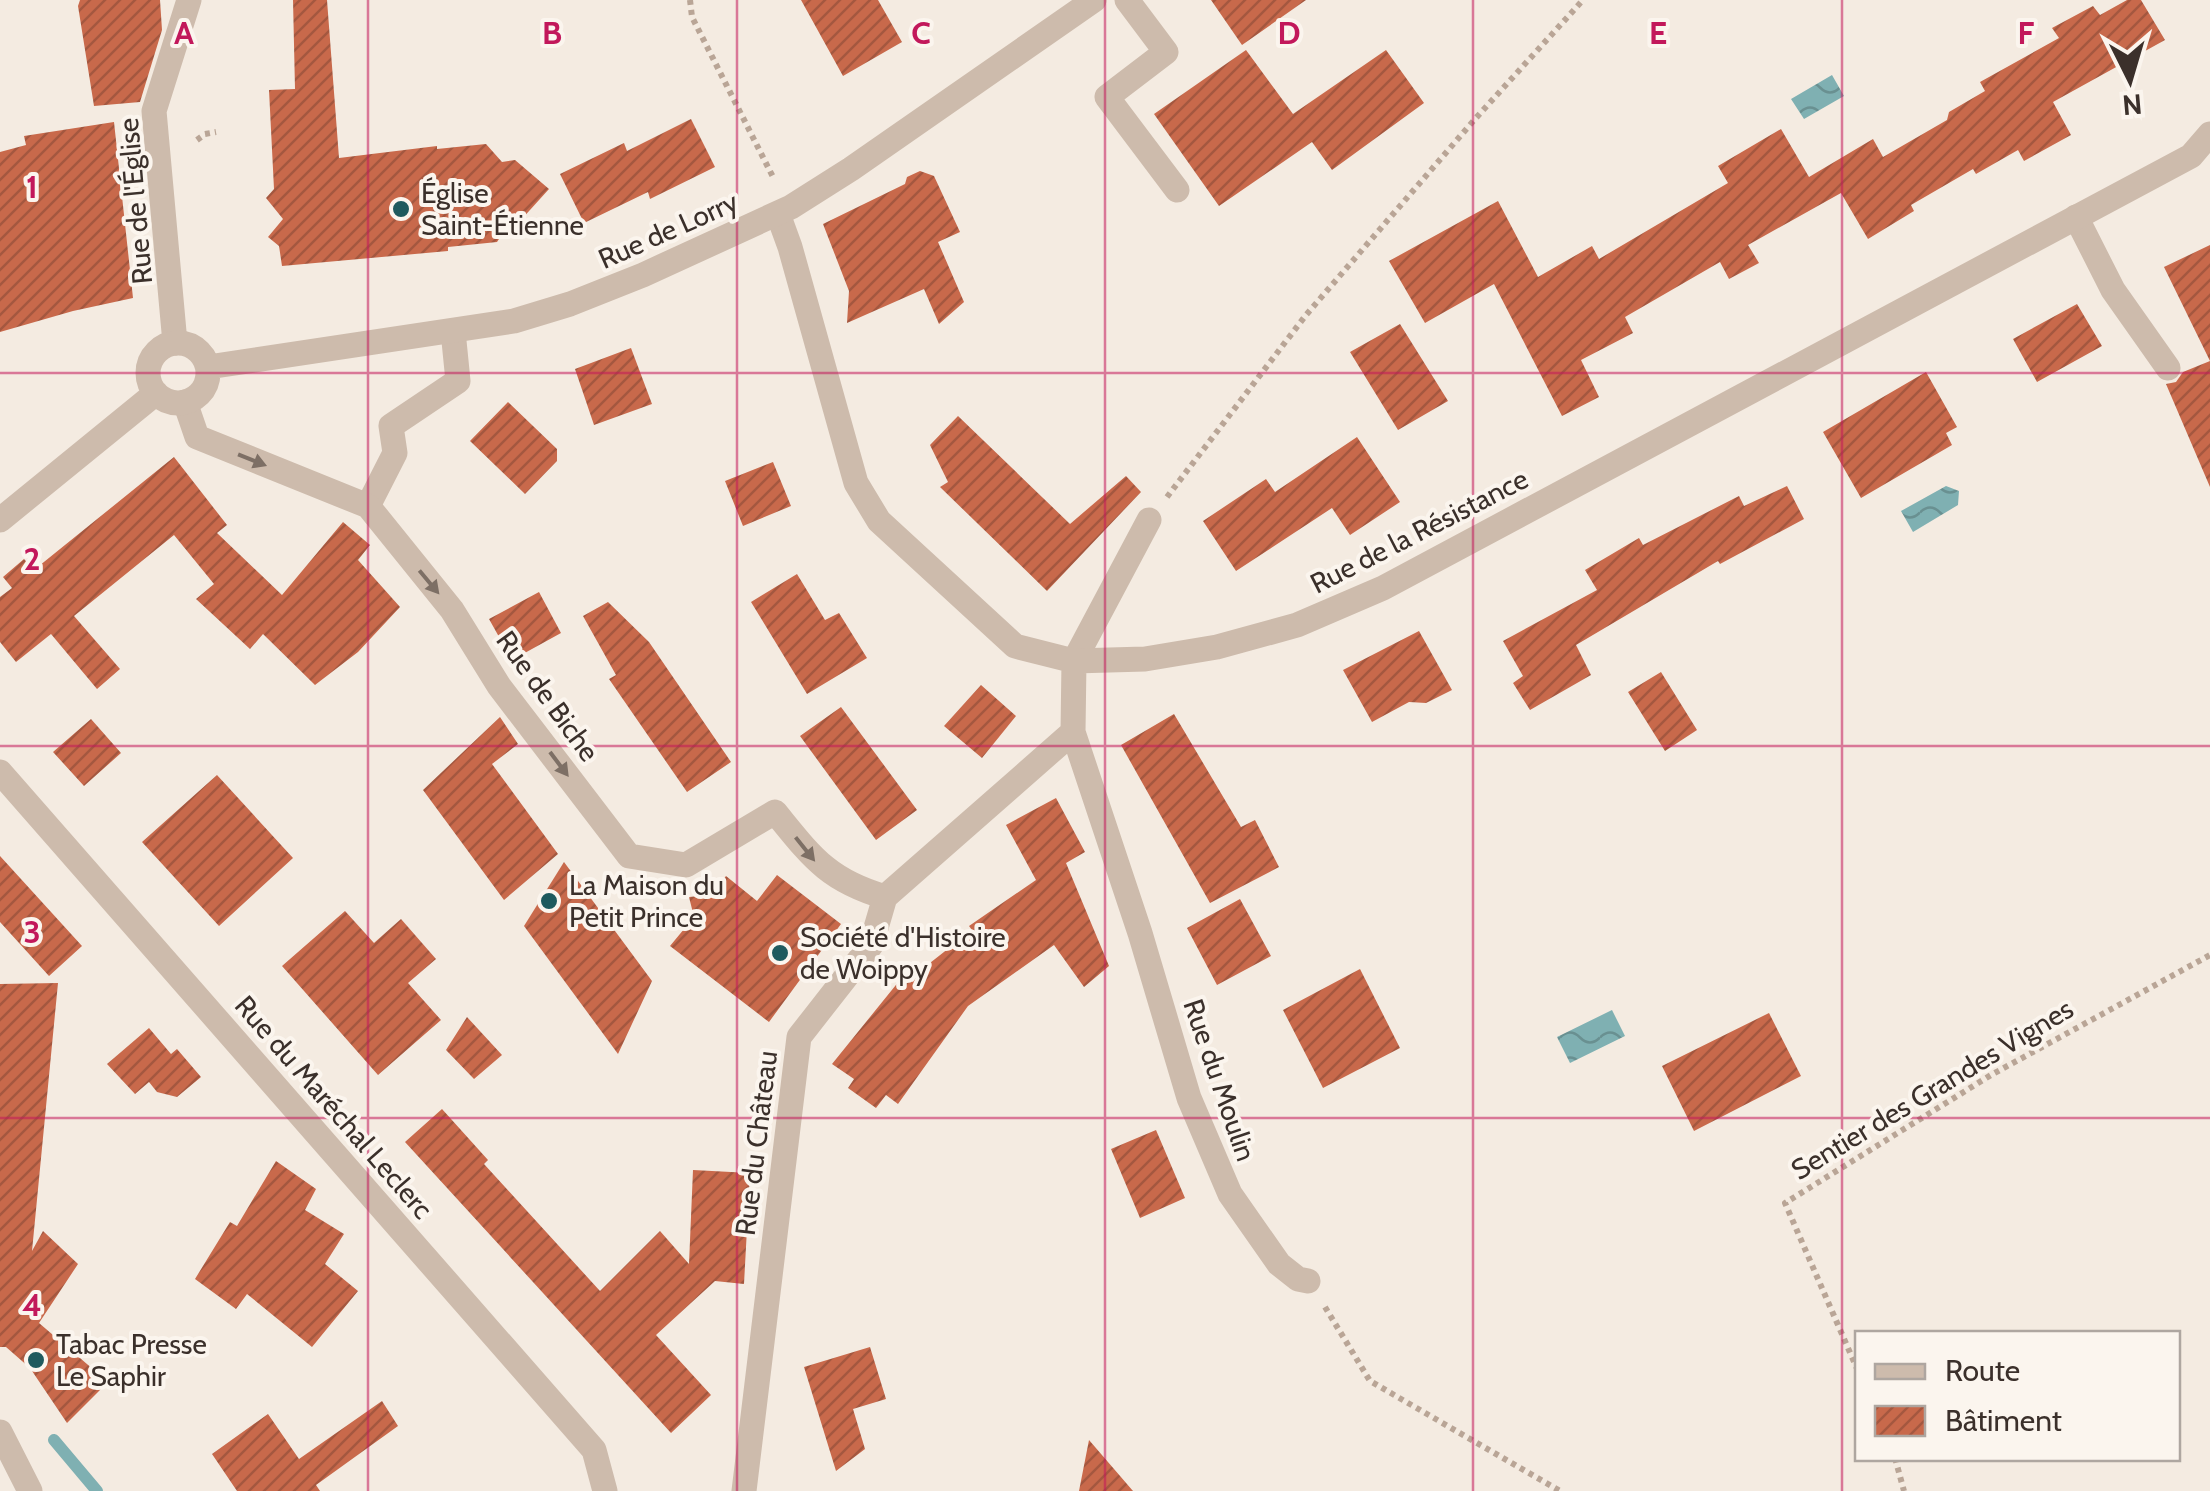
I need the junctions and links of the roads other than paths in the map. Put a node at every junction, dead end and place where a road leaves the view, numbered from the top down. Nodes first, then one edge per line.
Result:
1 (188, 0) edge
2 (1094, 0) edge
3 (1127, 0) edge
4 (2210, 134) edge
5 (1177, 190) dead end
6 (784, 211) junction
7 (2076, 217) junction
8 (452, 331) junction
9 (176, 343) junction
10 (208, 367) junction
11 (2168, 368) dead end
12 (156, 392) junction
13 (185, 402) junction
14 (368, 506) junction
15 (0, 520) edge
16 (1149, 520) road end
17 (1074, 661) junction
18 (1073, 732) junction
19 (0, 772) edge
20 (885, 897) junction
21 (1308, 1281) road end
22 (0, 1432) edge
23 (30, 1491) edge
24 (606, 1491) edge
25 (744, 1491) edge

1 - 9 street, Rue de l'Église
2 - 6 street, Rue de Lorry
3 - 5 street
4 - 7 street, Rue de la Résistance
6 - 8 street, Rue de Lorry
6 - 17 street, Rue de la Résistance
7 - 11 street
7 - 17 street, Rue de la Résistance
8 - 10 street, Rue de Lorry
8 - 14 street
9 - 10 street
9 - 12 street
10 - 13 street
12 - 13 street
12 - 15 street
13 -> 14 street, Rue de Biche
14 -> 20 street, Rue de Biche
16 - 17 street
17 - 18 street, Rue du Moulin
18 - 20 street
18 - 21 street, Rue du Moulin
19 - 24 street, Rue du Maréchal Leclerc
20 - 25 street, Rue du Château
22 - 23 street

